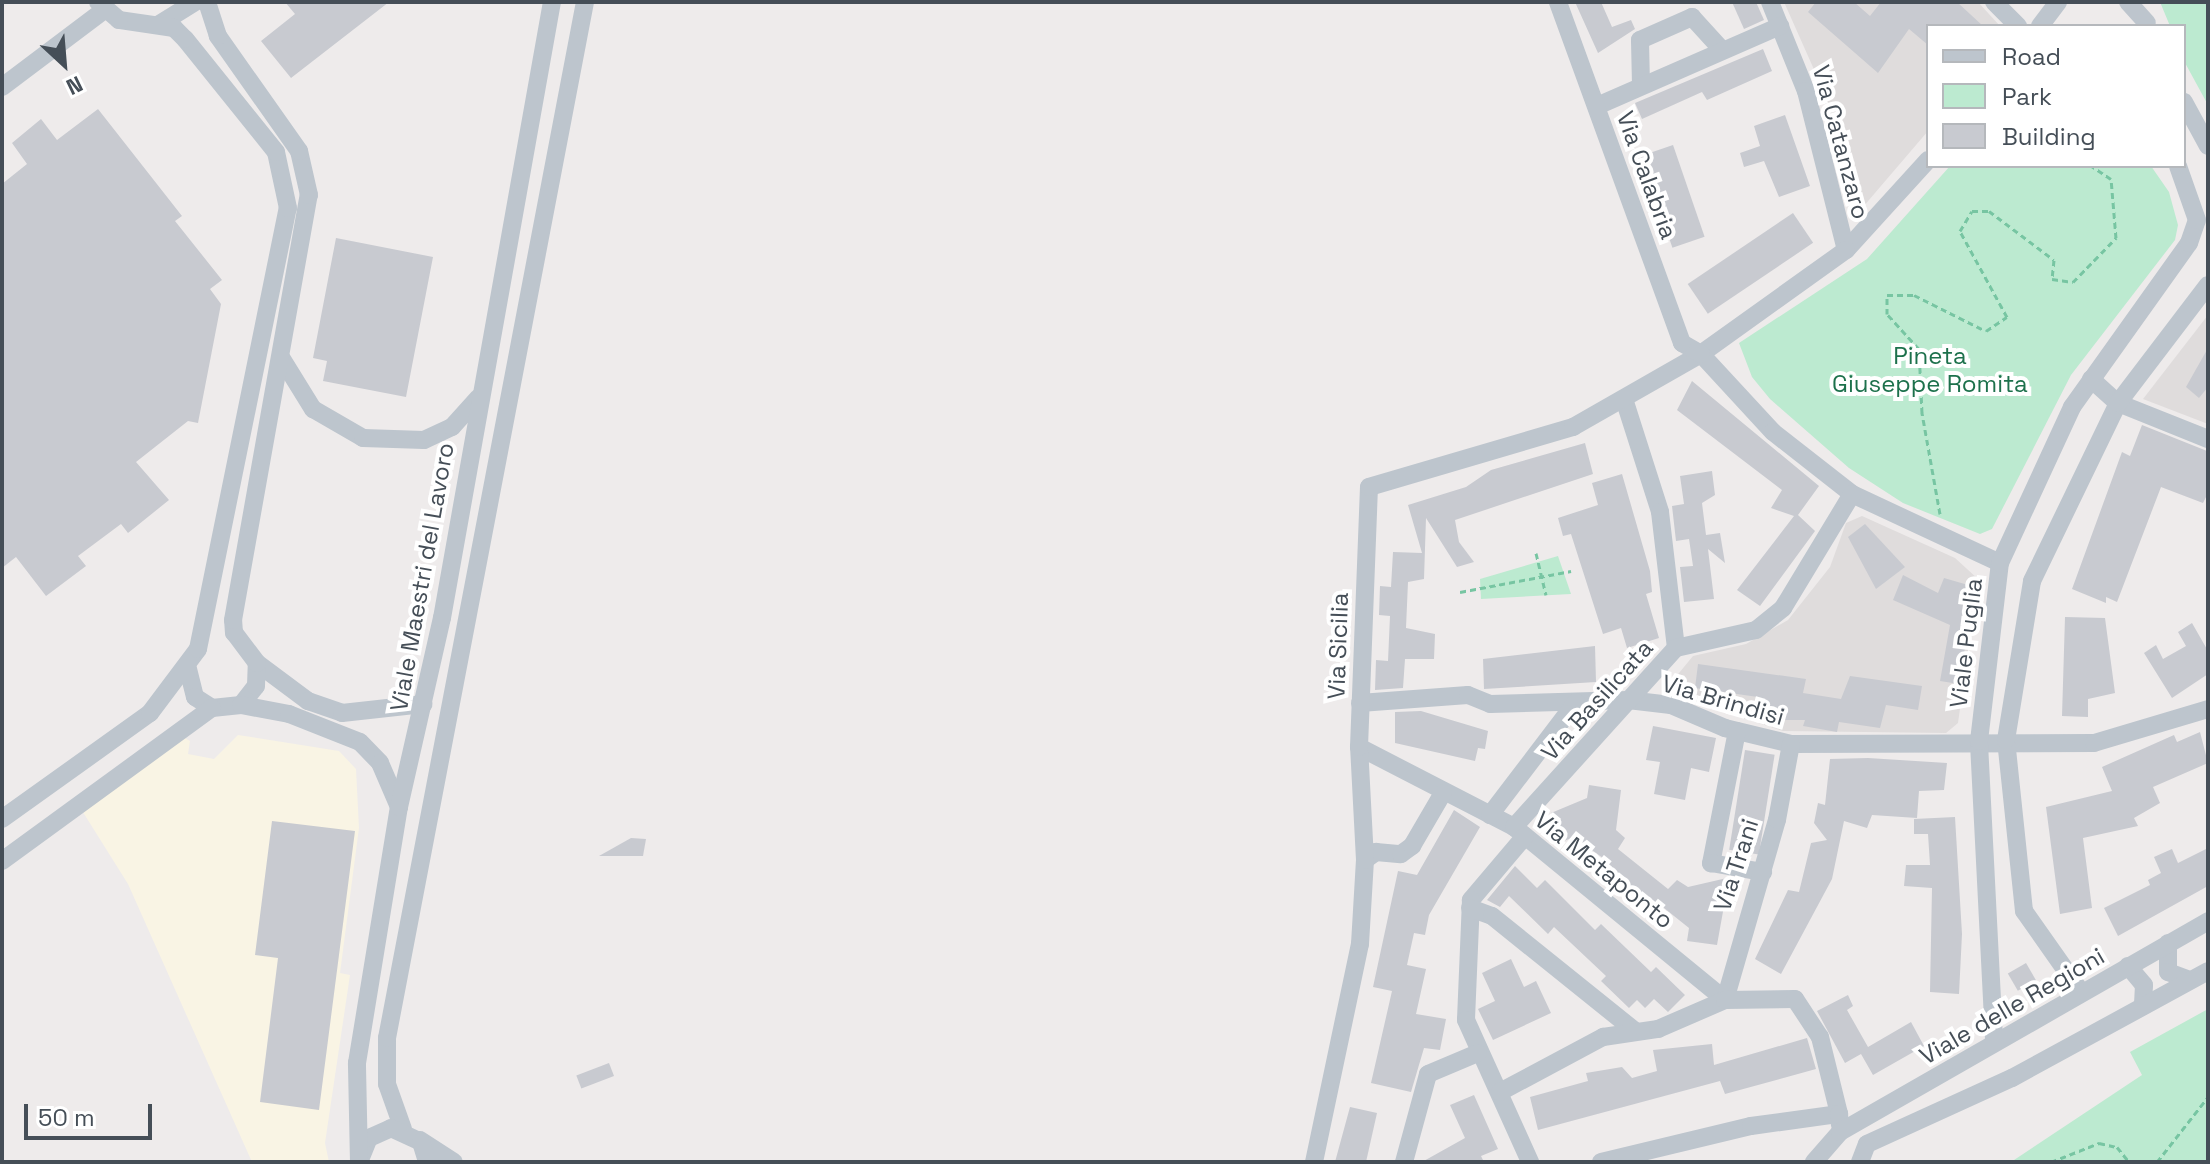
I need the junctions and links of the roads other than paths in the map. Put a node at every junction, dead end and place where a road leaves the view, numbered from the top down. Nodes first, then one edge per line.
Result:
1 (195, 2) edge
2 (207, 2) edge
3 (552, 2) edge
4 (585, 2) edge
5 (1558, 2) edge
6 (1770, 2) edge
7 (1994, 2) edge
8 (2058, 2) edge
9 (2128, 2) edge
10 (2145, 2) edge
11 (101, 6) edge
12 (2016, 24) edge
13 (2042, 24) edge
14 (2148, 24) edge
15 (155, 25) junction
16 (1780, 26) junction
17 (1722, 50) junction
18 (1641, 85) junction
19 (2, 87) edge
20 (1597, 106) junction
21 (2186, 108) edge
22 (2197, 140) edge
23 (1926, 162) edge
24 (2179, 168) edge
25 (1846, 250) junction
26 (2208, 285) edge
27 (1701, 354) junction
28 (282, 359) junction
29 (2091, 379) junction
30 (478, 398) junction
31 (1625, 402) junction
32 (2118, 403) junction
33 (2208, 439) edge
34 (1852, 494) junction
35 (2010, 540) junction
36 (2043, 553) junction
37 (1999, 569) junction
38 (2032, 581) junction
39 (243, 645) junction
40 (1676, 648) junction
41 (198, 649) junction
42 (257, 663) junction
43 (188, 669) junction
44 (1628, 700) junction
45 (1576, 702) junction
46 (1360, 703) junction
47 (424, 704) junction
48 (241, 705) junction
49 (212, 708) junction
50 (2208, 709) edge
51 (1737, 731) junction
52 (2006, 740) junction
53 (1979, 741) junction
54 (1791, 744) junction
55 (1359, 747) junction
56 (1443, 793) junction
57 (399, 807) junction
58 (1490, 815) junction
59 (2, 819) edge
60 (1520, 832) junction
61 (1365, 860) junction
62 (2, 861) edge
63 (1763, 872) junction
64 (1470, 908) junction
65 (2024, 911) junction
66 (1989, 915) junction
67 (2208, 921) edge
68 (2168, 943) junction
69 (2128, 966) junction
70 (2208, 971) edge
71 (2190, 980) junction
72 (2081, 992) junction
73 (1725, 1000) junction
74 (2143, 1006) junction
75 (1634, 1030) junction
76 (1994, 1039) junction
77 (1478, 1053) junction
78 (1500, 1092) junction
79 (1840, 1123) junction
80 (403, 1129) junction
81 (420, 1140) junction
82 (359, 1162) edge
83 (427, 1162) edge
84 (454, 1162) edge
85 (1314, 1162) edge
86 (1404, 1162) edge
87 (1530, 1162) edge
88 (1601, 1162) edge
89 (1814, 1162) edge
90 (1860, 1162) edge

1 - 15 street
2 - 28 street
3 - 30 street, Viale Maestri del Lavoro
4 - 80 street, Viale Maestri del Lavoro
5 - 20 street, Via Calabria
6 - 16 street, Via Catanzaro
7 - 12 street
8 - 13 street
9 - 14 street
10 - 14 street
11 - 15 street
11 - 19 street
15 - 41 street
16 - 17 street
16 - 25 street, Via Catanzaro
17 - 18 street
17 - 18 street
18 - 20 street
20 - 27 street, Via Calabria
21 - 22 street
23 - 25 street, Via Sicilia
24 - 29 street, Viale Puglia
25 - 27 street, Via Sicilia
26 - 32 street
27 - 31 street, Via Sicilia
27 - 34 street, Via Calabria
28 - 30 street
28 - 39 street
29 - 32 street
29 - 35 street, Viale Puglia
30 - 47 street, Viale Maestri del Lavoro
31 - 40 street
31 - 46 street, Via Sicilia
32 - 33 street
32 - 36 street
34 - 37 street, Via Calabria
34 - 40 street, Via Basilicata
35 - 36 street
35 - 37 street, Viale Puglia
36 - 38 street
37 - 38 street, Via Calabria
37 - 53 street, Viale Puglia
38 - 52 street
39 - 41 street
39 - 42 street
40 - 44 street, Via Basilicata
41 - 43 street
42 - 47 street
42 - 48 street
43 - 49 street
43 - 59 street
44 - 45 street, Via Brindisi
44 - 51 street, Via Brindisi
44 - 60 street, Via Basilicata
45 - 46 street, Via Brindisi
45 - 58 street
46 - 55 street, Via Sicilia
47 - 57 street, Viale Maestri del Lavoro
48 - 49 street
48 - 57 street
49 - 62 street
50 - 52 street, Via Brindisi
51 - 54 street, Via Brindisi
51 - 63 street
52 - 53 street, Via Brindisi
52 - 65 street
53 - 54 street, Via Brindisi
53 - 66 street, Viale Puglia
54 - 63 street, Via Trani
55 - 56 street, Via Metaponto
55 - 61 street, Via Sicilia
56 - 58 street, Via Metaponto
56 - 61 street
57 - 82 street, Viale Maestri del Lavoro
58 - 60 street, Via Metaponto
60 - 64 street, Via Basilicata
60 - 73 street, Via Metaponto
61 - 85 street, Via Sicilia
63 - 73 street, Via Trani
64 - 75 street
64 - 77 street
65 - 66 street
65 - 72 street
66 - 76 street, Viale Puglia
67 - 68 street, Viale delle Regioni
68 - 69 street, Viale delle Regioni
68 - 71 street
69 - 72 street, Viale delle Regioni
69 - 74 street
70 - 71 street
71 - 74 street
72 - 76 street, Viale delle Regioni
73 - 75 street
73 - 79 street
74 - 90 street
75 - 78 street
76 - 79 street, Viale delle Regioni
77 - 78 street
77 - 86 street
78 - 87 street
79 - 88 street, Viale delle Regioni
79 - 89 street, Viale delle Regioni
80 - 81 street
80 - 82 street
81 - 83 street
81 - 84 street

